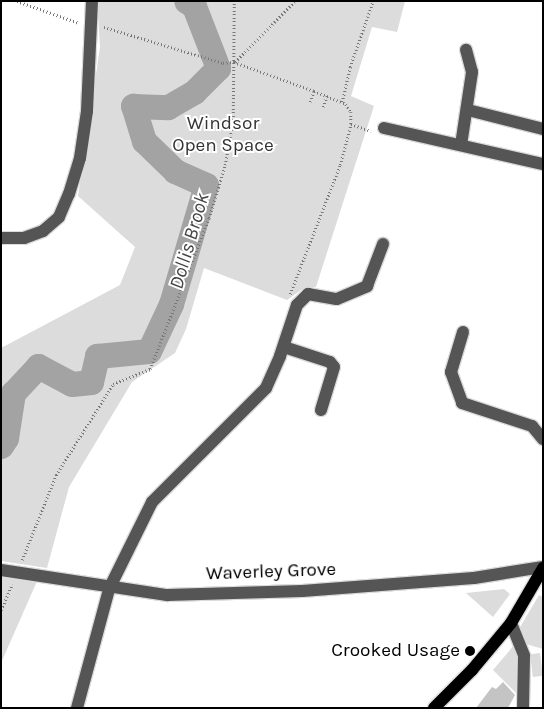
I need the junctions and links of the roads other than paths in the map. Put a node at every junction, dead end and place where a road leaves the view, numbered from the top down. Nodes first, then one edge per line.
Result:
1 (92, 1) edge
2 (466, 50) dead end
3 (468, 110) junction
4 (384, 128) road end
5 (543, 130) edge
6 (461, 145) junction
7 (543, 164) edge
8 (1, 238) edge
9 (383, 244) dead end
10 (464, 332) dead end
11 (284, 347) junction
12 (321, 410) dead end
13 (543, 439) edge
14 (543, 568) edge
15 (8, 571) edge
16 (539, 582) edge
17 (109, 589) junction
18 (511, 623) junction
19 (77, 708) edge
20 (434, 708) edge
21 (523, 708) edge

1 - 8 street
2 - 3 street
3 - 5 street
3 - 6 street
4 - 6 street
6 - 7 street
9 - 11 street
10 - 13 street
11 - 12 street
11 - 17 street
14 - 16 main road
14 - 17 street, Waverley Grove
15 - 17 street, Waverley Grove
16 - 18 main road
17 - 19 street
18 - 20 main road
18 - 21 street

